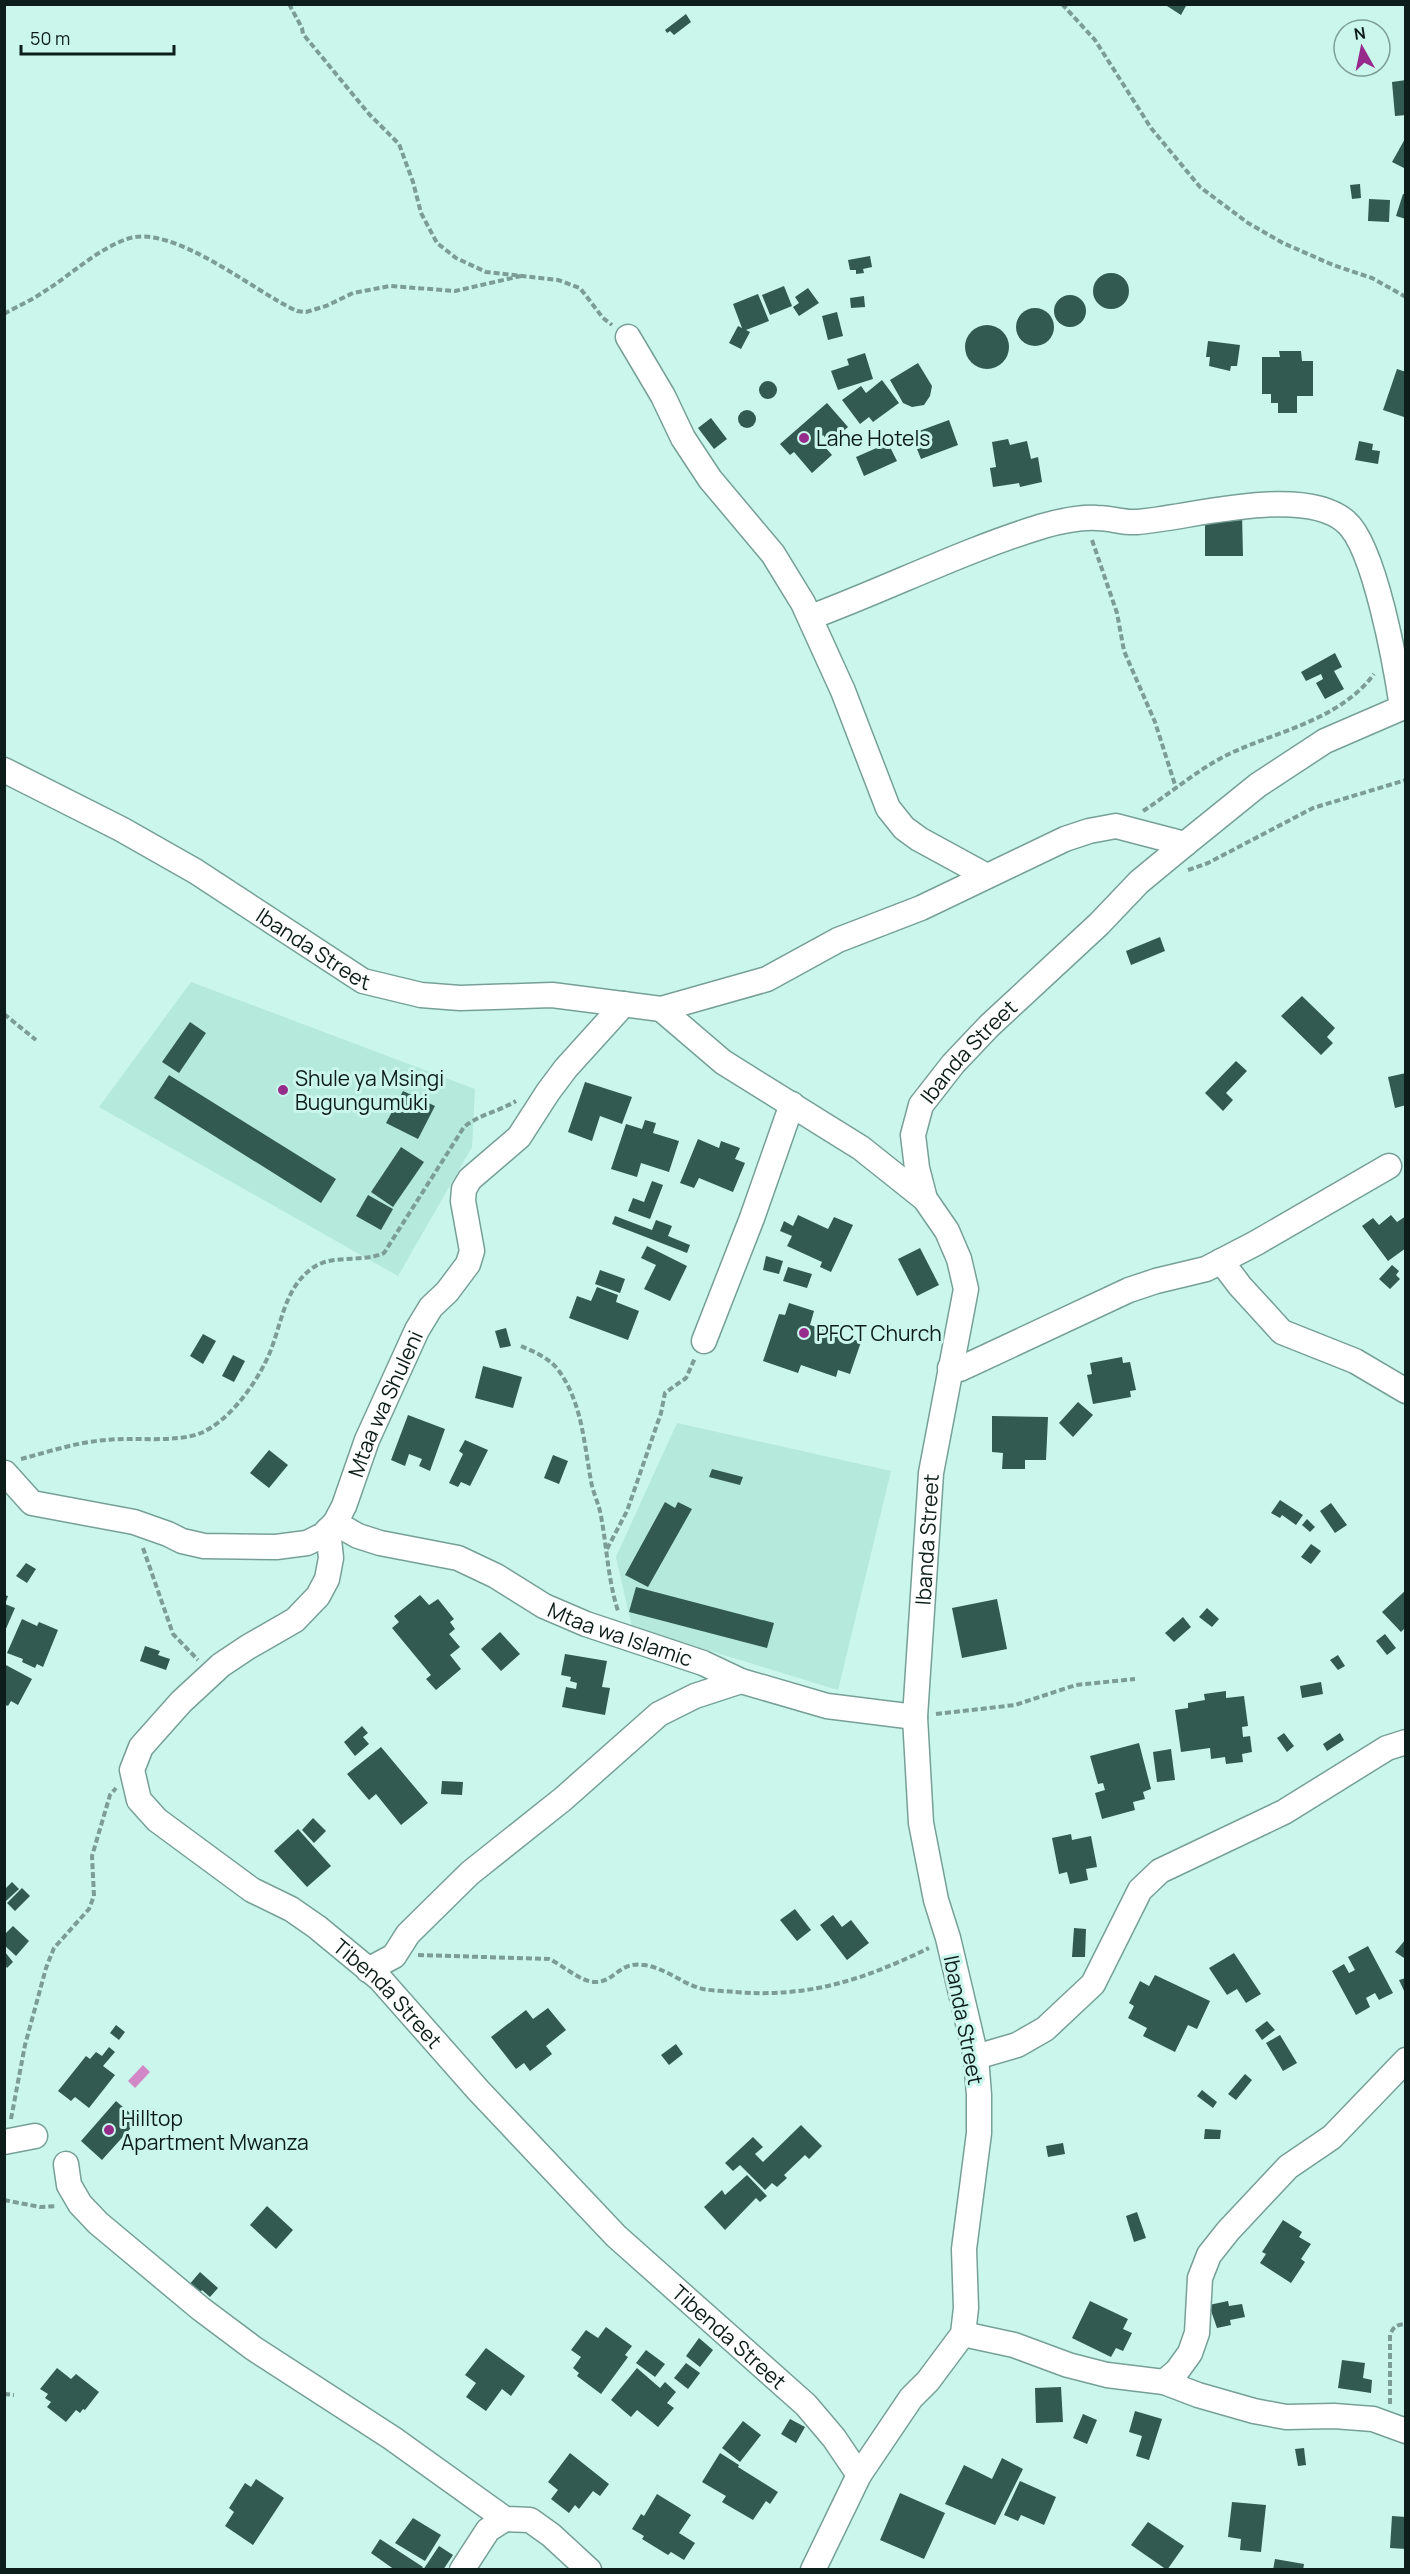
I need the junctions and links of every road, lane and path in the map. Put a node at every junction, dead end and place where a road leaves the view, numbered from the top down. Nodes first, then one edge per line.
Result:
1 (289, 4) edge
2 (1062, 4) edge
3 (521, 276) junction
4 (1406, 297) edge
5 (4, 314) edge
6 (628, 337) joint
7 (1084, 518) junction
8 (811, 617) junction
9 (1392, 648) junction
10 (1404, 706) edge
11 (4, 770) edge
12 (1406, 780) edge
13 (1176, 788) junction
14 (1116, 826) junction
15 (1185, 844) junction
16 (1180, 874) dead end
17 (985, 875) junction
18 (624, 1004) junction
19 (661, 1009) junction
20 (4, 1014) edge
21 (36, 1040) dead end
22 (520, 1098) dead end
23 (792, 1104) junction
24 (1389, 1166) dead end
25 (925, 1199) junction
26 (1221, 1261) junction
27 (704, 1341) joint
28 (520, 1346) dead end
29 (950, 1368) junction
30 (1406, 1391) edge
31 (5, 1473) edge
32 (134, 1522) junction
33 (331, 1527) junction
34 (607, 1550) junction
35 (626, 1638) junction
36 (221, 1665) junction
37 (1135, 1679) dead end
38 (741, 1681) junction
39 (915, 1717) junction
40 (1406, 1742) edge
41 (132, 1770) junction
42 (948, 1938) junction
43 (393, 1956) junction
44 (368, 1970) junction
45 (976, 2057) junction
46 (1406, 2060) edge
47 (35, 2136) dead end
48 (6, 2142) edge
49 (66, 2164) dead end
50 (4, 2200) edge
51 (80, 2204) junction
52 (1406, 2324) edge
53 (963, 2334) junction
54 (1164, 2382) junction
55 (4, 2394) edge
56 (14, 2395) dead end
57 (1398, 2428) edge
58 (859, 2475) junction
59 (505, 2519) junction
60 (462, 2570) edge
61 (589, 2570) edge
62 (813, 2570) edge

1 - 3 path
2 - 4 path
3 - 5 path
3 - 6 path
6 - 8 street
7 - 8 street
7 - 9 street
7 - 13 path
8 - 17 street
9 - 10 street
9 - 13 path
10 - 15 street, Ibanda Street
11 - 18 street, Ibanda Street
12 - 16 path
13 - 14 path
14 - 15 street
14 - 17 street
15 - 25 street, Ibanda Street
17 - 19 street
18 - 19 street, Ibanda Street
18 - 33 street, Mtaa wa Shuleni
19 - 23 street
20 - 21 path
22 - 31 path
23 - 25 street
23 - 27 street
24 - 26 street
25 - 29 street, Ibanda Street
26 - 29 street
26 - 30 street
27 - 34 path
28 - 34 path
29 - 39 street, Ibanda Street
31 - 32 street
32 - 33 street
32 - 36 path
33 - 35 street, Mtaa wa Islamic
33 - 36 street
34 - 35 path
35 - 38 street, Mtaa wa Islamic
36 - 41 street
37 - 39 path
38 - 39 street, Mtaa wa Islamic
38 - 43 street
39 - 42 street, Ibanda Street
40 - 45 street
41 - 44 street, Tibenda Street
41 - 48 path
42 - 43 path
42 - 45 street, Ibanda Street
43 - 44 street
44 - 58 street, Tibenda Street
45 - 53 street, Ibanda Street
46 - 54 street
47 - 48 street
49 - 51 street
50 - 51 path
51 - 59 street
52 - 57 path
53 - 54 street
53 - 58 street
54 - 57 street
55 - 56 path
58 - 62 street
59 - 60 street
59 - 61 street

